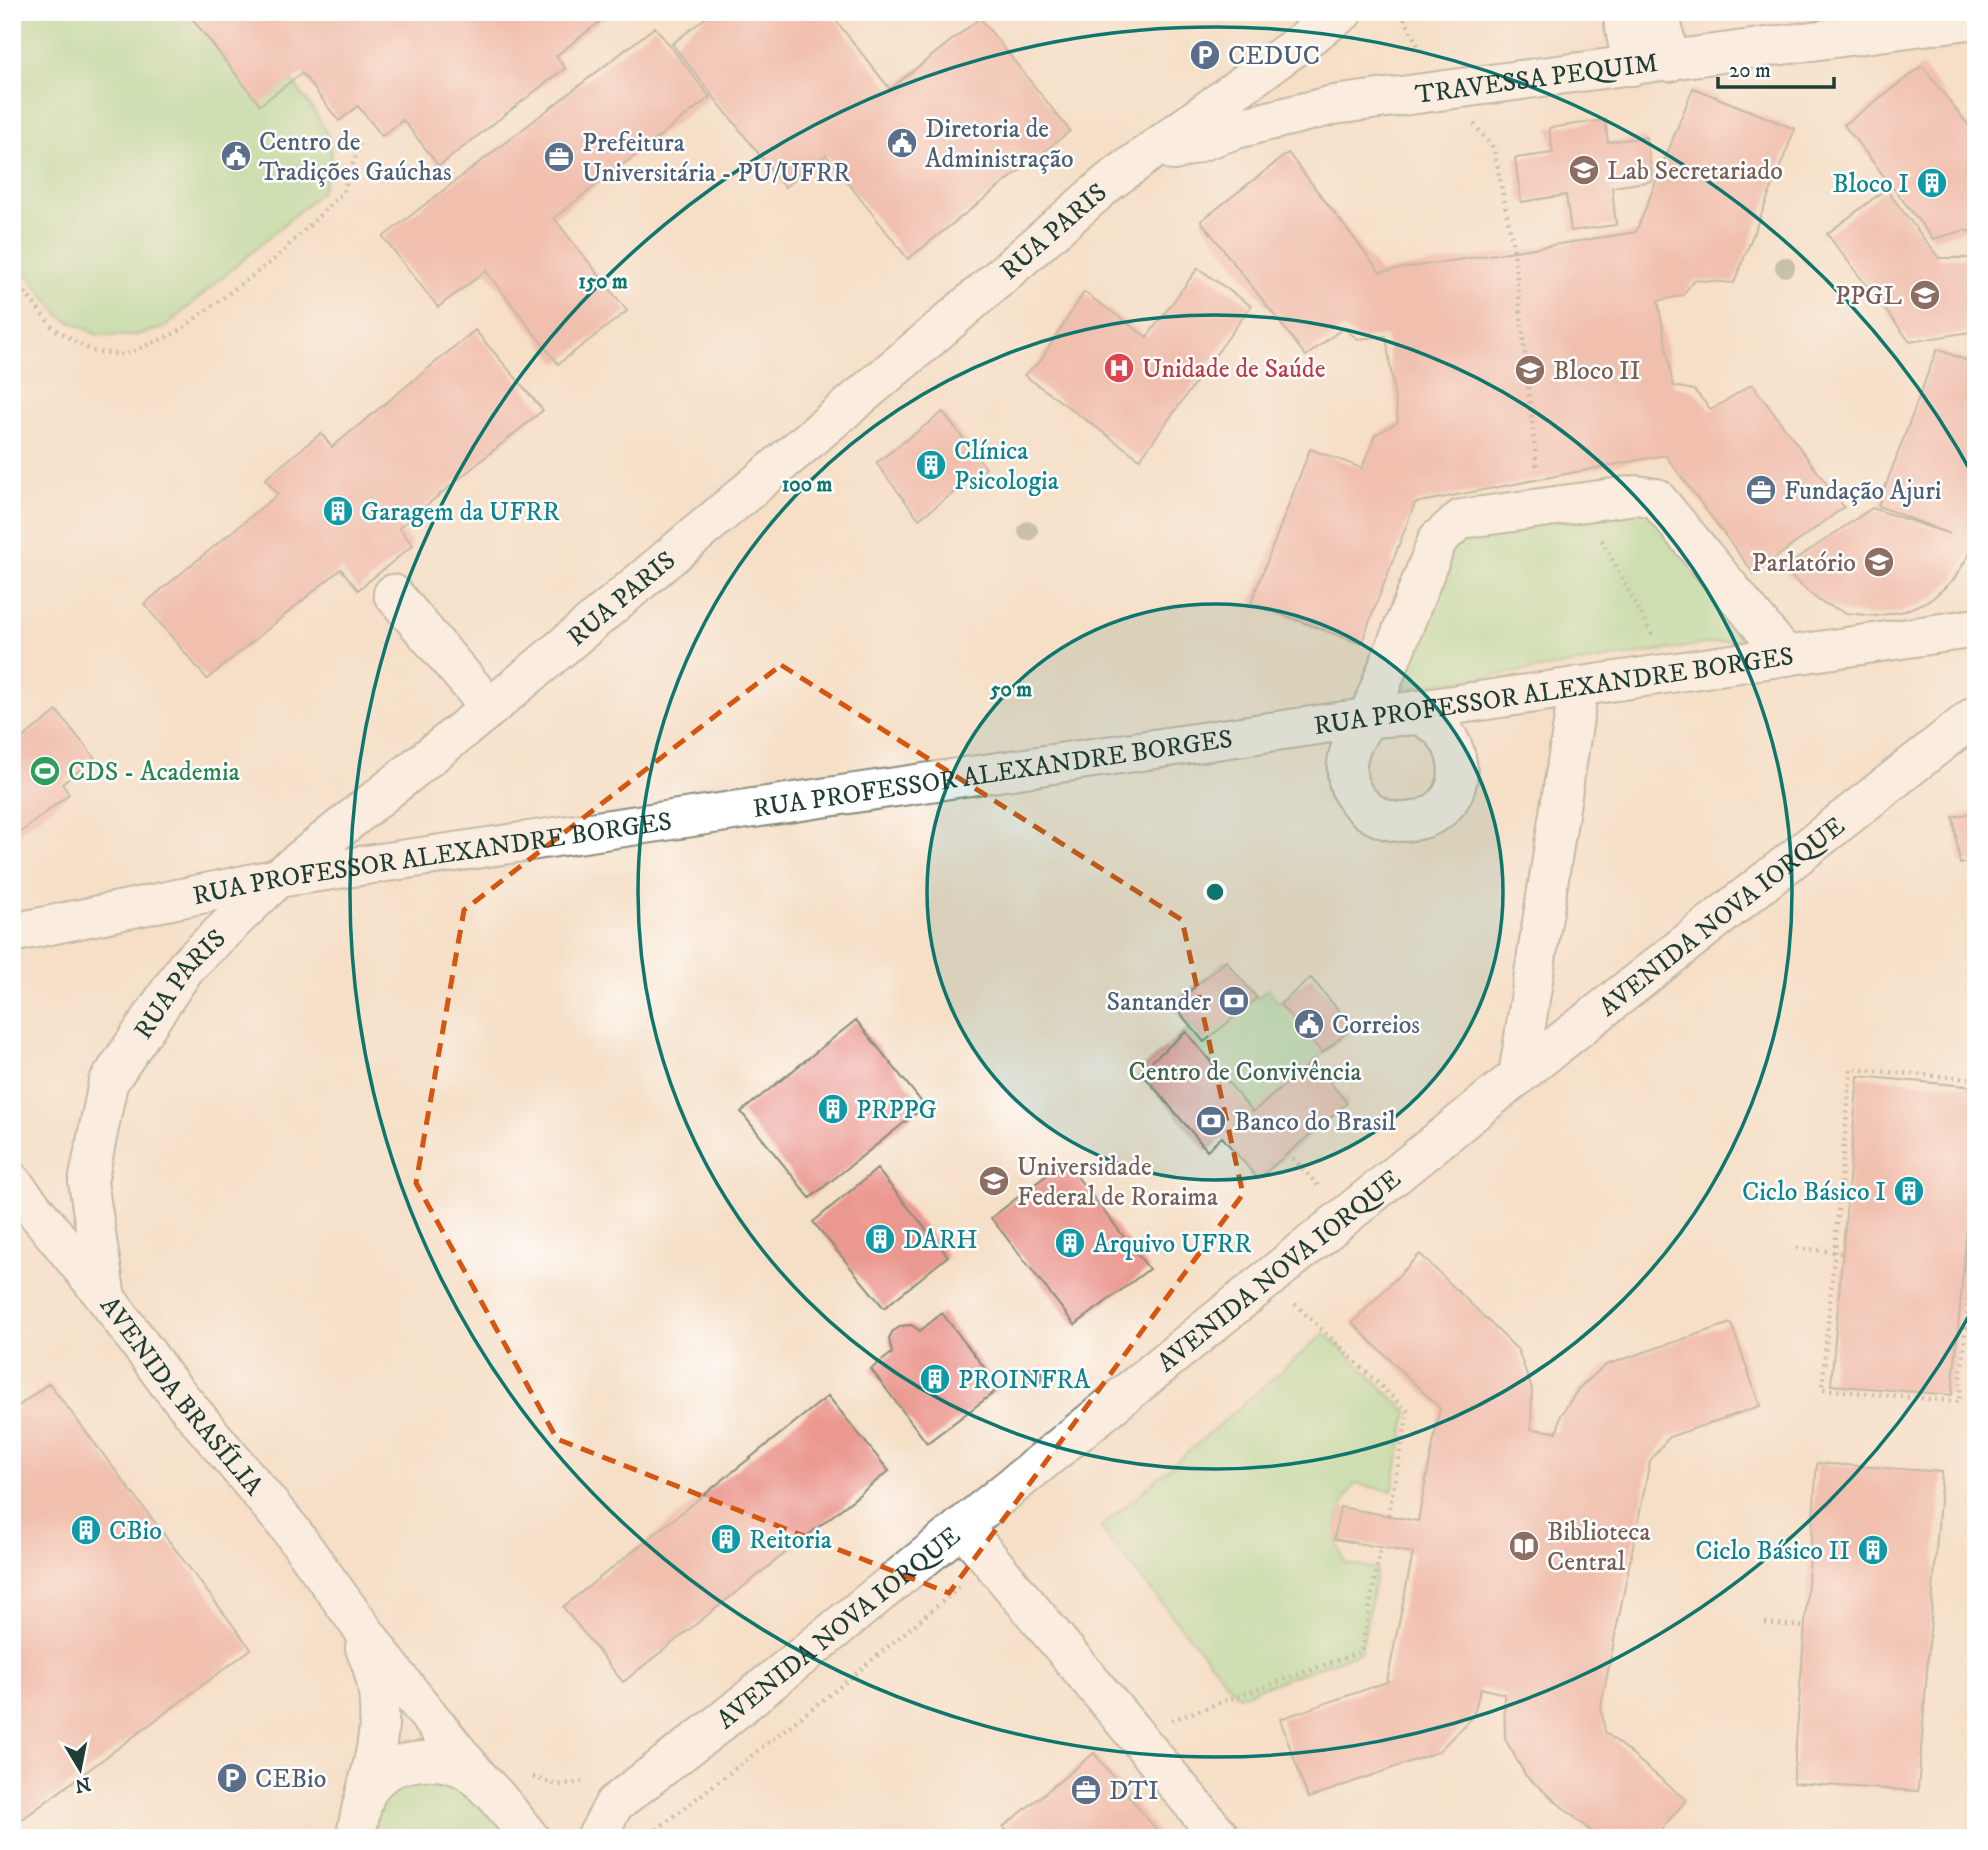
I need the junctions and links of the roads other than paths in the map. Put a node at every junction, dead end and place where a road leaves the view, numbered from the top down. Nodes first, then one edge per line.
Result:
1 (1622, 12) edge
2 (1660, 12) edge
3 (1976, 19) edge
4 (1330, 22) edge
5 (1651, 64) junction
6 (1319, 108) junction
7 (1110, 182) junction
8 (393, 594) dead end
9 (1976, 628) edge
10 (1786, 656) junction
11 (1579, 686) junction
12 (490, 708) junction
13 (1976, 715) edge
14 (1368, 718) junction
15 (278, 878) junction
16 (12, 933) edge
17 (1518, 1076) junction
18 (12, 1182) edge
19 (106, 1298) junction
20 (962, 1526) junction
21 (348, 1611) junction
22 (487, 1788) junction
23 (365, 1794) junction
24 (355, 1838) edge
25 (530, 1838) edge
26 (596, 1838) edge
27 (1221, 1838) edge

1 - 5 street
2 - 5 street
3 - 5 street, TRAVESSA PEQUIM
4 - 6 street
4 - 7 street, RUA PARIS
5 - 6 street, TRAVESSA PEQUIM
6 - 7 street, TRAVESSA PEQUIM
7 - 12 street, RUA PARIS
8 - 12 street
9 - 10 street, RUA PROFESSOR ALEXANDRE BORGES
10 - 11 street, RUA PROFESSOR ALEXANDRE BORGES
10 - 14 street
11 - 14 street, RUA PROFESSOR ALEXANDRE BORGES
11 - 17 street
12 - 15 street, RUA PARIS
13 - 17 street, AVENIDA NOVA IORQUE
14 - 15 street, RUA PROFESSOR ALEXANDRE BORGES
15 - 16 street, RUA PROFESSOR ALEXANDRE BORGES
15 - 19 street, RUA PARIS
17 - 20 street, AVENIDA NOVA IORQUE
18 - 19 street, AVENIDA BRASÍLIA
19 - 21 street, AVENIDA BRASÍLIA
20 - 26 street, AVENIDA NOVA IORQUE
20 - 27 street
21 - 22 street, AVENIDA BRASÍLIA
21 - 23 street, AVENIDA BRASÍLIA
22 - 23 street
22 - 25 street
23 - 24 street, AVENIDA BRASÍLIA

